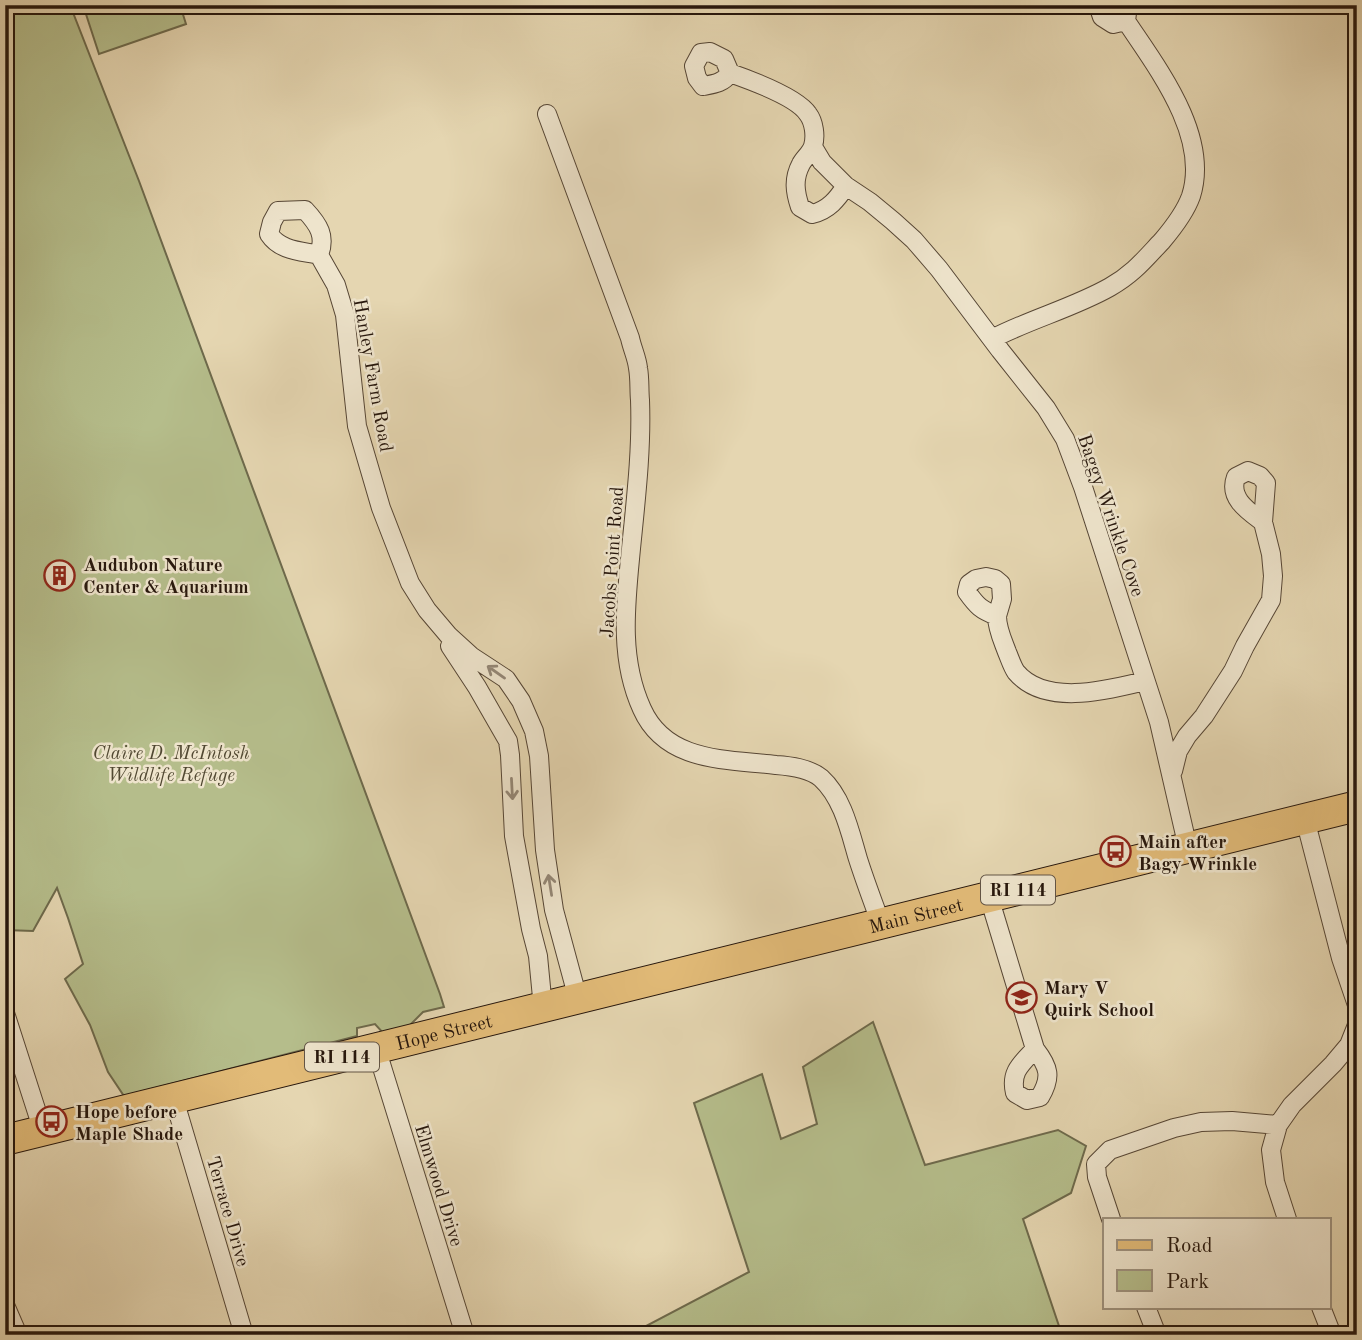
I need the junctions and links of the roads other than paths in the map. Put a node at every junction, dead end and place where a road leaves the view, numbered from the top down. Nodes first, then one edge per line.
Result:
1 (1098, 5) edge
2 (1127, 13) edge
3 (730, 73) dead end
4 (547, 114) dead end
5 (813, 147) junction
6 (846, 186) junction
7 (318, 256) dead end
8 (992, 339) junction
9 (1263, 522) dead end
10 (997, 616) dead end
11 (433, 619) junction
12 (1145, 681) junction
13 (538, 748) junction
14 (510, 755) junction
15 (1172, 774) junction
16 (1357, 806) edge
17 (1305, 819) junction
18 (544, 829) junction
19 (514, 836) junction
20 (1188, 848) junction
21 (989, 897) junction
22 (881, 924) junction
23 (558, 925) junction
24 (531, 929) junction
25 (678, 974) joint
26 (578, 999) junction
27 (1357, 1006) edge
28 (543, 1008) junction
29 (5, 1013) edge
30 (1357, 1025) edge
31 (376, 1048) junction
32 (1035, 1049) dead end
33 (174, 1099) junction
34 (1278, 1125) junction
35 (43, 1130) junction
36 (5, 1140) edge
37 (1111, 1218) edge
38 (1287, 1218) edge
39 (5, 1305) edge
40 (1146, 1308) edge
41 (1321, 1308) edge
42 (18, 1335) edge
43 (244, 1335) edge
44 (465, 1335) edge
45 (1157, 1335) edge
46 (1332, 1335) edge

1 - 2 street
2 - 8 street
3 - 5 street, Baggy Wrinkle Cove
4 - 22 street, Jacobs Point Road
5 - 6 street, Baggy Wrinkle Cove
5 - 6 street
6 - 8 street, Baggy Wrinkle Cove
7 - 11 street, Hanley Farm Road
8 - 12 street, Baggy Wrinkle Cove
9 - 15 street
10 - 12 street
13 -> 11 street, Hanley Farm Road
11 - 14 street, Hanley Farm Road
12 - 15 street, Baggy Wrinkle Cove
13 - 14 street
13 - 18 street, Hanley Farm Road
14 -> 19 street, Hanley Farm Road
15 - 20 street, Baggy Wrinkle Cove
16 - 17 main road, Main Street / RI 114
17 - 20 main road, Main Street / RI 114
17 - 27 street
18 - 19 street
23 -> 18 street, Hanley Farm Road
19 - 24 street, Hanley Farm Road
20 - 21 main road, Main Street / RI 114
21 - 22 main road, Main Street / RI 114
21 - 32 street
22 - 25 main road, Main Street / RI 114
23 - 24 street
23 - 26 street, Hanley Farm Road
24 - 28 street, Hanley Farm Road
25 - 26 main road, Hope Street / RI 114
26 - 28 main road, Hope Street / RI 114
28 - 31 main road, Hope Street / RI 114
29 - 35 street
30 - 34 street
31 - 33 main road, Hope Street / RI 114
31 - 44 street, Elmwood Drive
33 - 35 main road, Hope Street / RI 114
33 - 43 street, Terrace Drive
34 - 37 street
34 - 38 street
35 - 36 main road, Hope Street / RI 114
39 - 42 street
40 - 45 street
41 - 46 street

